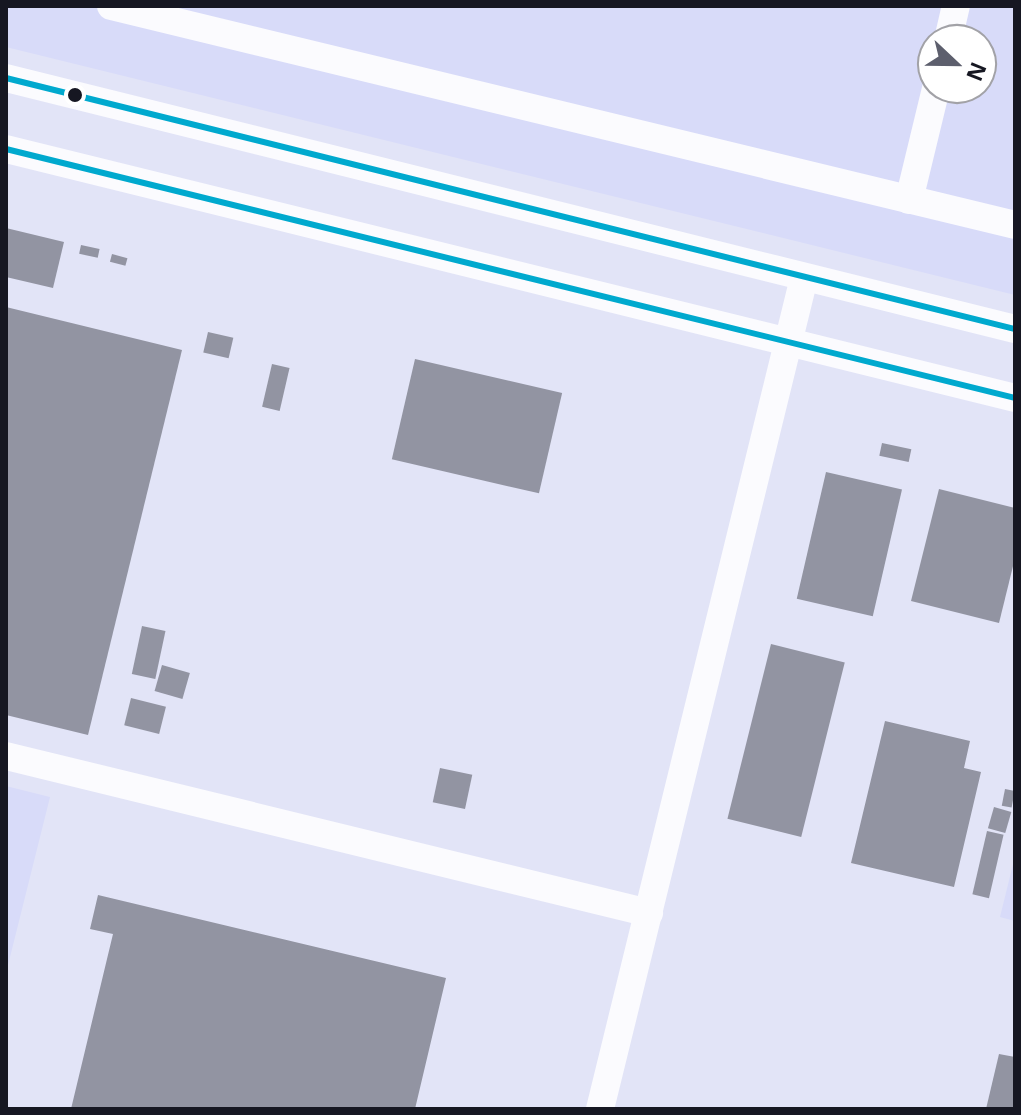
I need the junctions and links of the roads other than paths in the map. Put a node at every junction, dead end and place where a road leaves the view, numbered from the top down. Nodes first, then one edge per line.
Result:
1 (111, 6) edge
2 (6, 78) edge
3 (932, 104) edge
4 (6, 149) edge
5 (909, 200) junction
6 (1015, 225) edge
7 (804, 278) junction
8 (1015, 329) edge
9 (787, 341) junction
10 (1015, 398) edge
11 (6, 756) edge
12 (649, 913) junction
13 (600, 1109) edge

1 - 5 street
2 - 7 street
3 - 5 street
4 - 9 street
5 - 6 street
7 - 8 street
7 - 9 street
9 - 10 street
9 - 12 street
11 - 12 street
12 - 13 street

